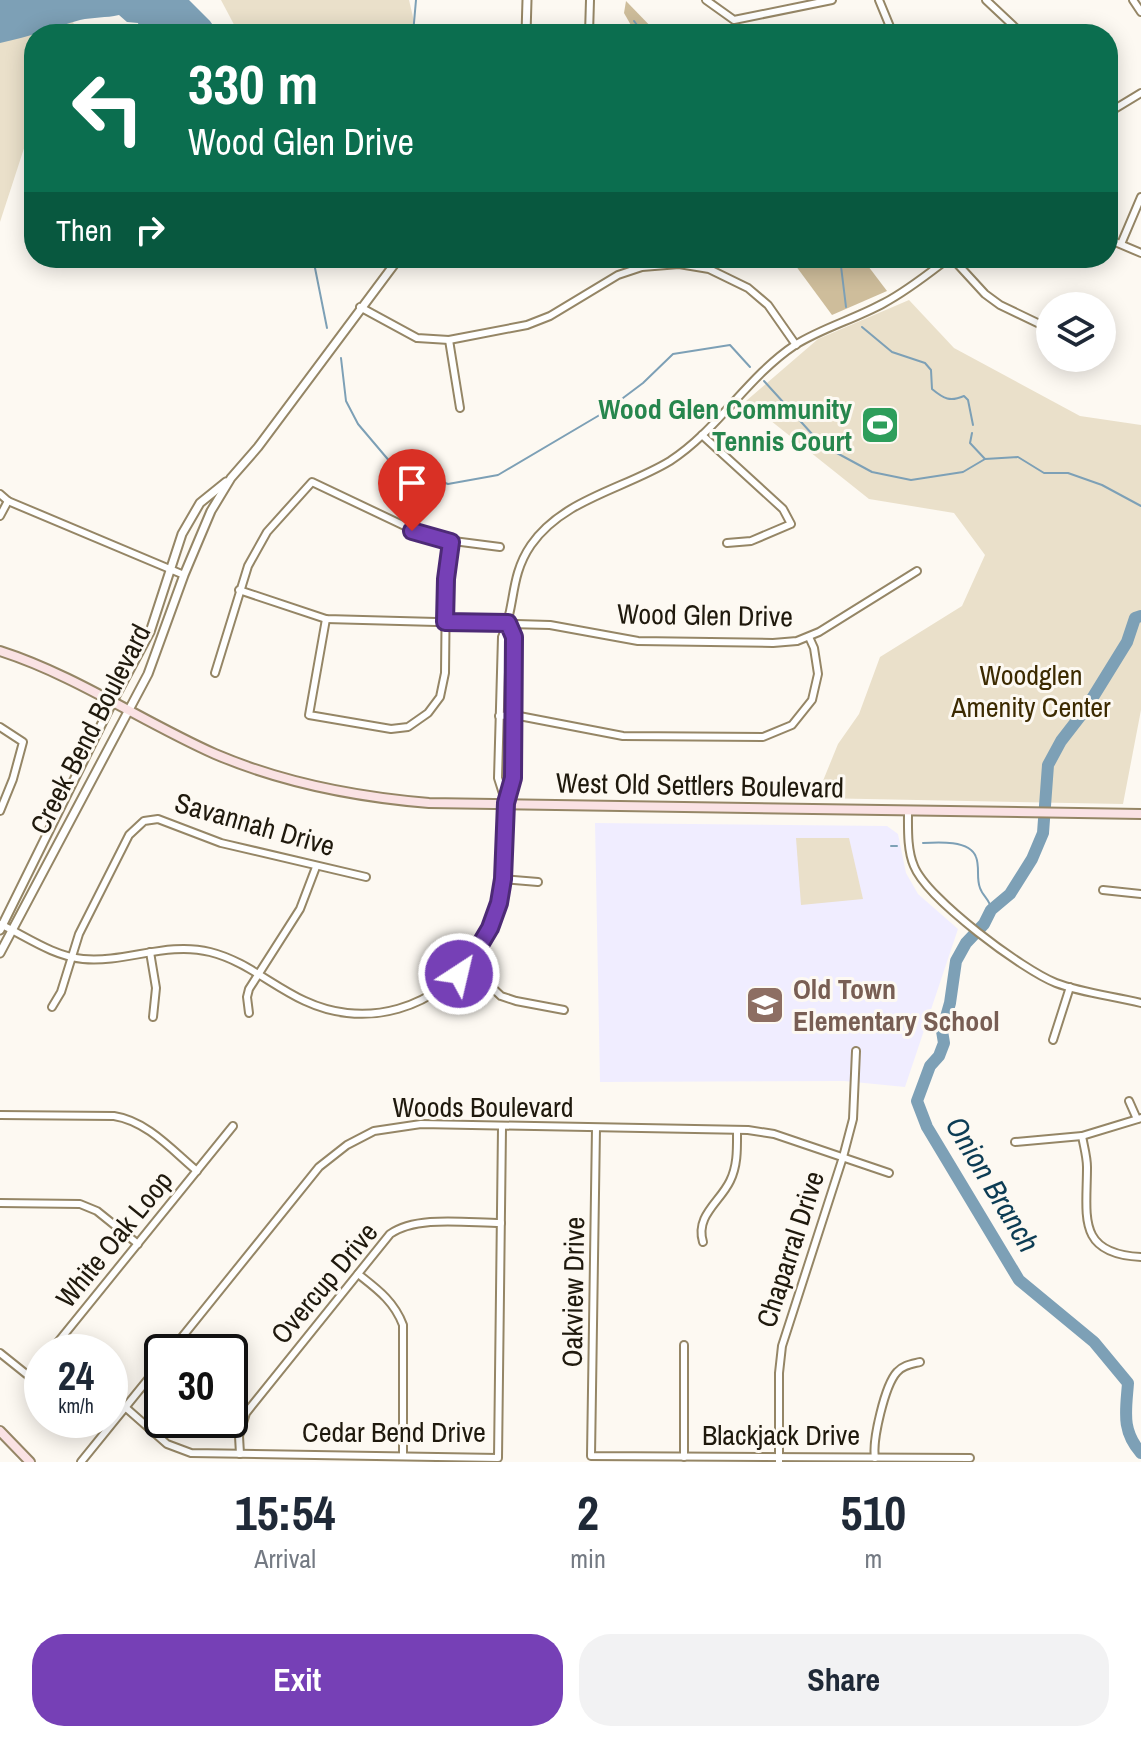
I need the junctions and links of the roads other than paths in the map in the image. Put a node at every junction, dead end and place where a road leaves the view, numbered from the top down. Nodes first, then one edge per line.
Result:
1 (527, 0) edge
2 (590, 0) edge
3 (706, 0) edge
4 (832, 0) edge
5 (879, 0) edge
6 (986, 0) edge
7 (1133, 0) edge
8 (1141, 12) edge
9 (526, 24) edge
10 (589, 24) edge
11 (889, 24) edge
12 (1011, 24) edge
13 (1141, 93) edge
14 (1118, 107) edge
15 (1141, 197) edge
16 (1118, 243) edge
17 (1121, 244) junction
18 (1141, 253) edge
19 (391, 268) edge
20 (639, 268) edge
21 (703, 268) edge
22 (936, 268) edge
23 (960, 268) edge
24 (709, 269) joint
25 (360, 307) junction
26 (1036, 322) edge
27 (449, 340) junction
28 (796, 345) junction
29 (460, 408) dead end
30 (702, 435) junction
31 (231, 478) junction
32 (0, 494) edge
33 (8, 501) junction
34 (0, 516) edge
35 (451, 542) junction
36 (727, 543) dead end
37 (500, 547) dead end
38 (169, 569) junction
39 (917, 571) dead end
40 (184, 575) junction
41 (239, 590) junction
42 (326, 619) junction
43 (445, 622) junction
44 (508, 623) junction
45 (809, 637) junction
46 (0, 651) edge
47 (215, 673) dead end
48 (112, 703) junction
49 (127, 711) junction
50 (514, 715) junction
51 (499, 716) junction
52 (0, 727) edge
53 (506, 803) junction
54 (0, 811) edge
55 (908, 811) junction
56 (1141, 814) edge
57 (316, 867) junction
58 (366, 877) dead end
59 (503, 879) junction
60 (538, 882) dead end
61 (1103, 890) dead end
62 (1141, 894) edge
63 (1, 927) edge
64 (12, 930) junction
65 (150, 952) junction
66 (0, 953) edge
67 (71, 957) junction
68 (468, 965) junction
69 (257, 976) junction
70 (1070, 987) junction
71 (1141, 1003) edge
72 (52, 1007) dead end
73 (564, 1010) dead end
74 (249, 1013) dead end
75 (153, 1017) dead end
76 (1053, 1040) dead end
77 (856, 1051) dead end
78 (1129, 1101) dead end
79 (0, 1115) edge
80 (1139, 1119) edge
81 (233, 1126) dead end
82 (502, 1128) junction
83 (596, 1128) junction
84 (737, 1130) junction
85 (1082, 1136) junction
86 (1015, 1142) dead end
87 (843, 1157) junction
88 (197, 1171) junction
89 (889, 1173) dead end
90 (0, 1203) edge
91 (501, 1223) junction
92 (703, 1242) dead end
93 (138, 1244) junction
94 (1141, 1257) edge
95 (358, 1274) junction
96 (65, 1334) edge
97 (184, 1334) edge
98 (684, 1345) dead end
99 (0, 1353) edge
100 (920, 1362) dead end
101 (24, 1372) edge
102 (144, 1384) edge
103 (128, 1403) edge
104 (128, 1409) edge
105 (0, 1431) edge
106 (100, 1438) edge
107 (240, 1454) junction
108 (403, 1456) junction
109 (591, 1456) joint
110 (684, 1457) junction
111 (875, 1458) junction
112 (970, 1458) dead end
113 (779, 1460) edge
114 (30, 1462) edge
115 (81, 1462) edge

1 - 9 street
2 - 10 street
3 - 4 street
5 - 11 street
6 - 12 street
7 - 8 street
13 - 14 street
15 - 17 street
16 - 17 street
17 - 18 street
19 - 25 street, Creek Bend Boulevard
20 - 27 street
21 - 24 street
22 - 28 street
23 - 26 street
24 - 28 street
25 - 27 street
25 - 31 street, Creek Bend Boulevard
27 - 29 street
28 - 30 street
30 - 36 street
30 - 44 street
31 - 38 street, Creek Bend Boulevard
31 - 40 street, Creek Bend Boulevard
32 - 33 street
33 - 34 street
33 - 38 street
35 - 37 street
35 - 41 street
35 - 43 street
38 - 40 street
38 - 48 street, Creek Bend Boulevard
39 - 45 street, Wood Glen Drive
40 - 49 street, Creek Bend Boulevard
41 - 42 street, Wood Glen Drive
41 - 47 street
42 - 43 street, Wood Glen Drive
42 - 43 street
43 - 44 street, Wood Glen Drive
44 - 45 street, Wood Glen Drive
44 - 50 street
44 - 51 street
45 - 50 street
46 - 48 main road, West Old Settlers Boulevard
48 - 49 main road, West Old Settlers Boulevard
48 - 63 street, Creek Bend Boulevard
49 - 53 main road, West Old Settlers Boulevard
49 - 64 street, Creek Bend Boulevard
50 - 51 street
50 - 53 street
51 - 53 street
52 - 54 street
53 - 55 main road, West Old Settlers Boulevard
53 - 59 street
55 - 56 main road, West Old Settlers Boulevard
55 - 70 street
57 - 58 street, Savannah Drive
57 - 67 street, Savannah Drive
57 - 69 street
59 - 60 street
59 - 68 street
61 - 62 street
63 - 64 street
64 - 66 street, Creek Bend Boulevard
64 - 67 street
65 - 67 street
65 - 69 street
65 - 75 street
67 - 72 street
68 - 69 street
68 - 73 street
69 - 74 street
70 - 71 street
70 - 76 street
77 - 87 street, Chaparral Drive
78 - 80 street
79 - 88 street, White Oak Loop
80 - 85 street
81 - 88 street
82 - 83 street, Woods Boulevard
82 - 91 street, Cedar Bend Drive
82 - 97 street, Woods Boulevard
83 - 84 street, Woods Boulevard
83 - 109 street, Oakview Drive
84 - 87 street, Woods Boulevard
84 - 92 street
85 - 86 street
85 - 94 street
87 - 89 street, Woods Boulevard
87 - 113 street, Chaparral Drive
88 - 93 street, White Oak Loop
90 - 93 street
91 - 95 street, Overcup Drive
91 - 108 street, Cedar Bend Drive
93 - 96 street, White Oak Loop
95 - 107 street, Overcup Drive
95 - 108 street
98 - 110 street
99 - 101 street
100 - 111 street
102 - 103 street
104 - 107 street, Cedar Bend Drive
105 - 114 main road
106 - 115 street
107 - 108 street, Cedar Bend Drive
109 - 110 street, Blackjack Drive
110 - 113 street, Blackjack Drive
111 - 112 street, Blackjack Drive
111 - 113 street, Blackjack Drive

